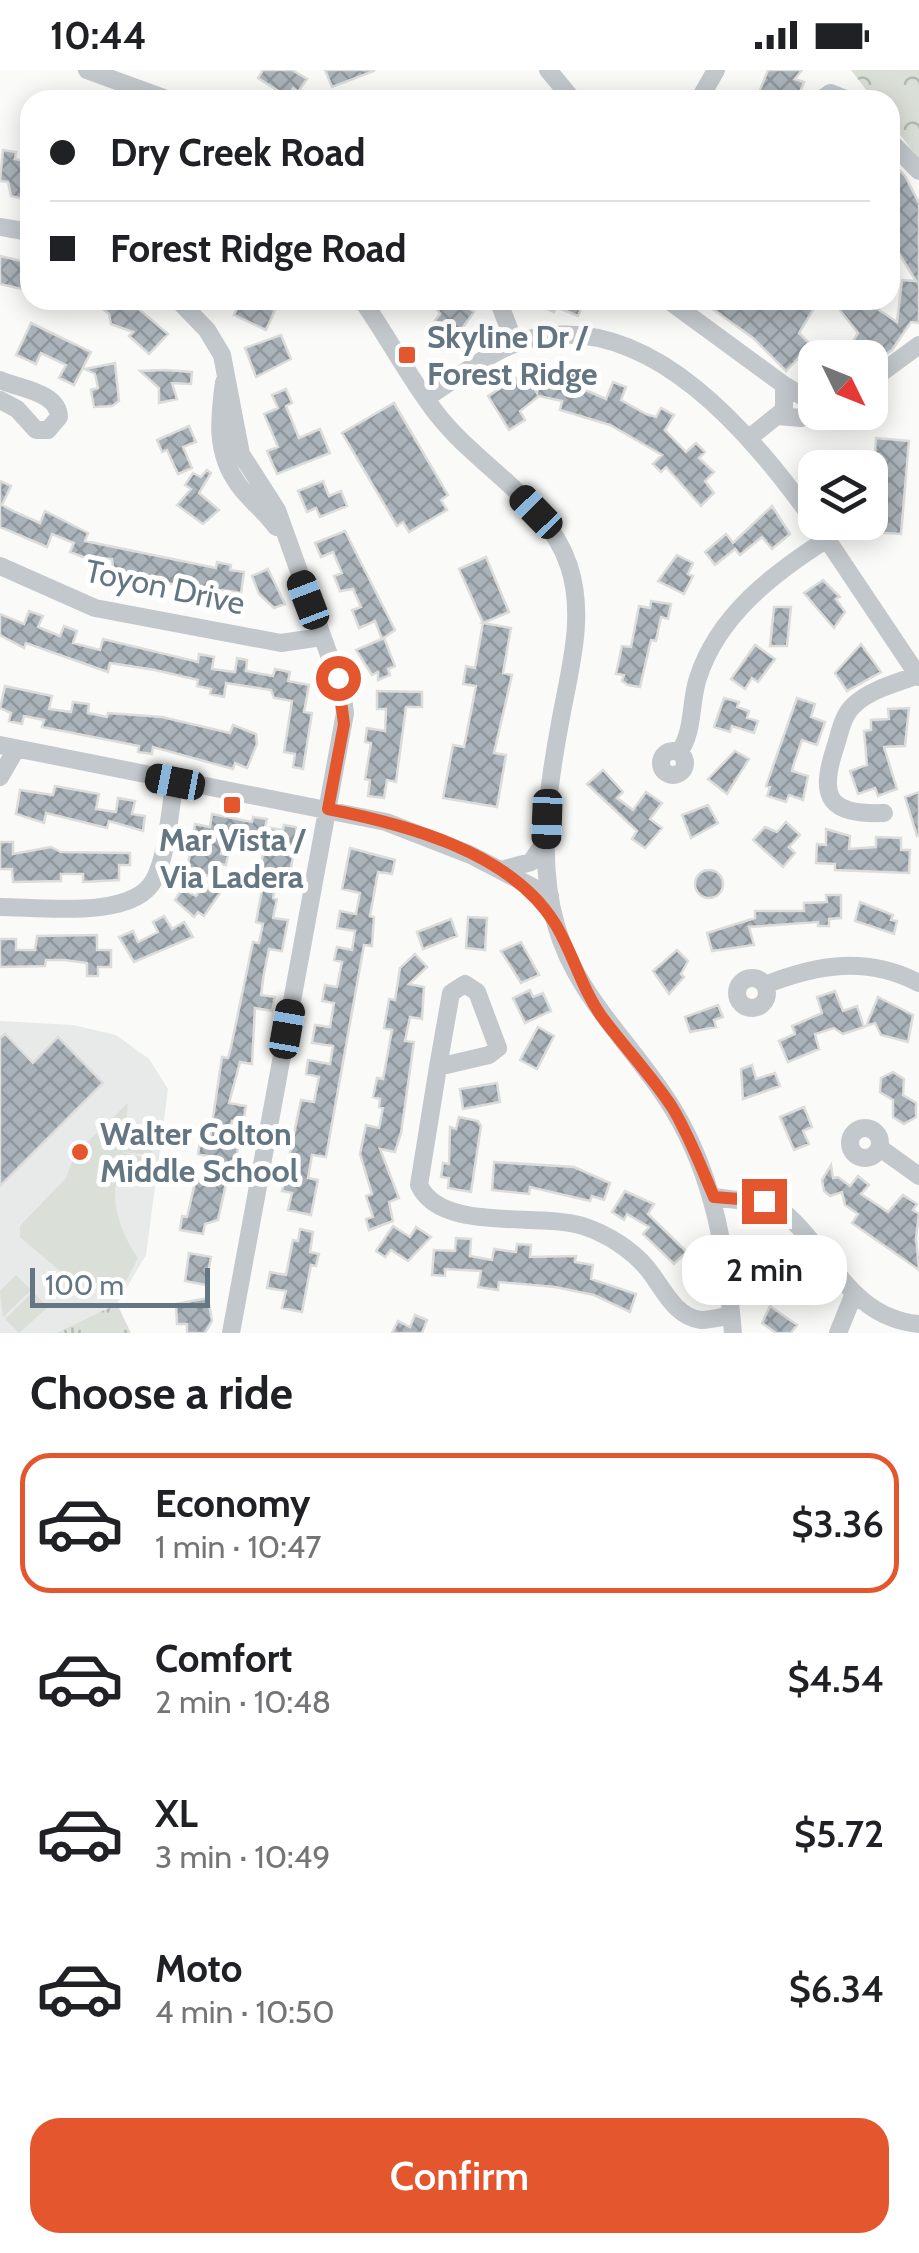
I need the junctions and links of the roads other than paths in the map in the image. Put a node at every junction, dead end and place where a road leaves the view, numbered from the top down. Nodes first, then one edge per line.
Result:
1 (88, 70) edge
2 (548, 70) edge
3 (142, 90) edge
4 (564, 90) edge
5 (900, 151) edge
6 (919, 171) edge
7 (188, 310) edge
8 (369, 310) edge
9 (502, 310) edge
10 (682, 310) edge
11 (515, 344) junction
12 (919, 345) edge
13 (888, 368) edge
14 (0, 380) edge
15 (784, 385) junction
16 (798, 394) edge
17 (426, 398) junction
18 (0, 400) edge
19 (778, 416) junction
20 (798, 418) edge
21 (749, 438) junction
22 (798, 500) edge
23 (827, 540) edge
24 (829, 540) edge
25 (0, 566) edge
26 (322, 637) junction
27 (919, 676) edge
28 (7, 748) edge
29 (679, 752) dead end
30 (0, 777) edge
31 (175, 782) junction
32 (328, 809) junction
33 (884, 813) dead end
34 (546, 839) junction
35 (499, 870) junction
36 (550, 896) junction
37 (0, 907) edge
38 (555, 923) junction
39 (919, 983) edge
40 (765, 984) dead end
41 (438, 1067) junction
42 (880, 1148) dead end
43 (919, 1176) edge
44 (714, 1197) junction
45 (853, 1296) junction
46 (732, 1324) edge
47 (919, 1324) edge
48 (231, 1333) edge
49 (838, 1333) edge

1 - 3 street
2 - 4 street
5 - 6 street
7 - 26 street
8 - 17 street
9 - 11 street
10 - 15 street
11 - 17 street
11 - 21 street
12 - 13 street
14 - 18 street
15 - 16 street
15 - 19 street
17 - 34 street
19 - 20 street
19 - 21 street
21 - 22 street
23 - 29 street
24 - 27 street
25 - 26 street, Toyon Drive
26 - 32 street
27 - 33 street
28 - 30 street
28 - 31 street
31 - 32 street
31 - 37 street
32 - 35 street
32 - 48 street
34 - 35 street
34 - 36 street
35 - 36 street
35 - 38 street
36 - 38 street
38 - 44 street
39 - 40 street
41 - 41 street
41 - 46 street
42 - 43 street
44 - 45 street
44 - 46 street
45 - 47 street
45 - 49 street

